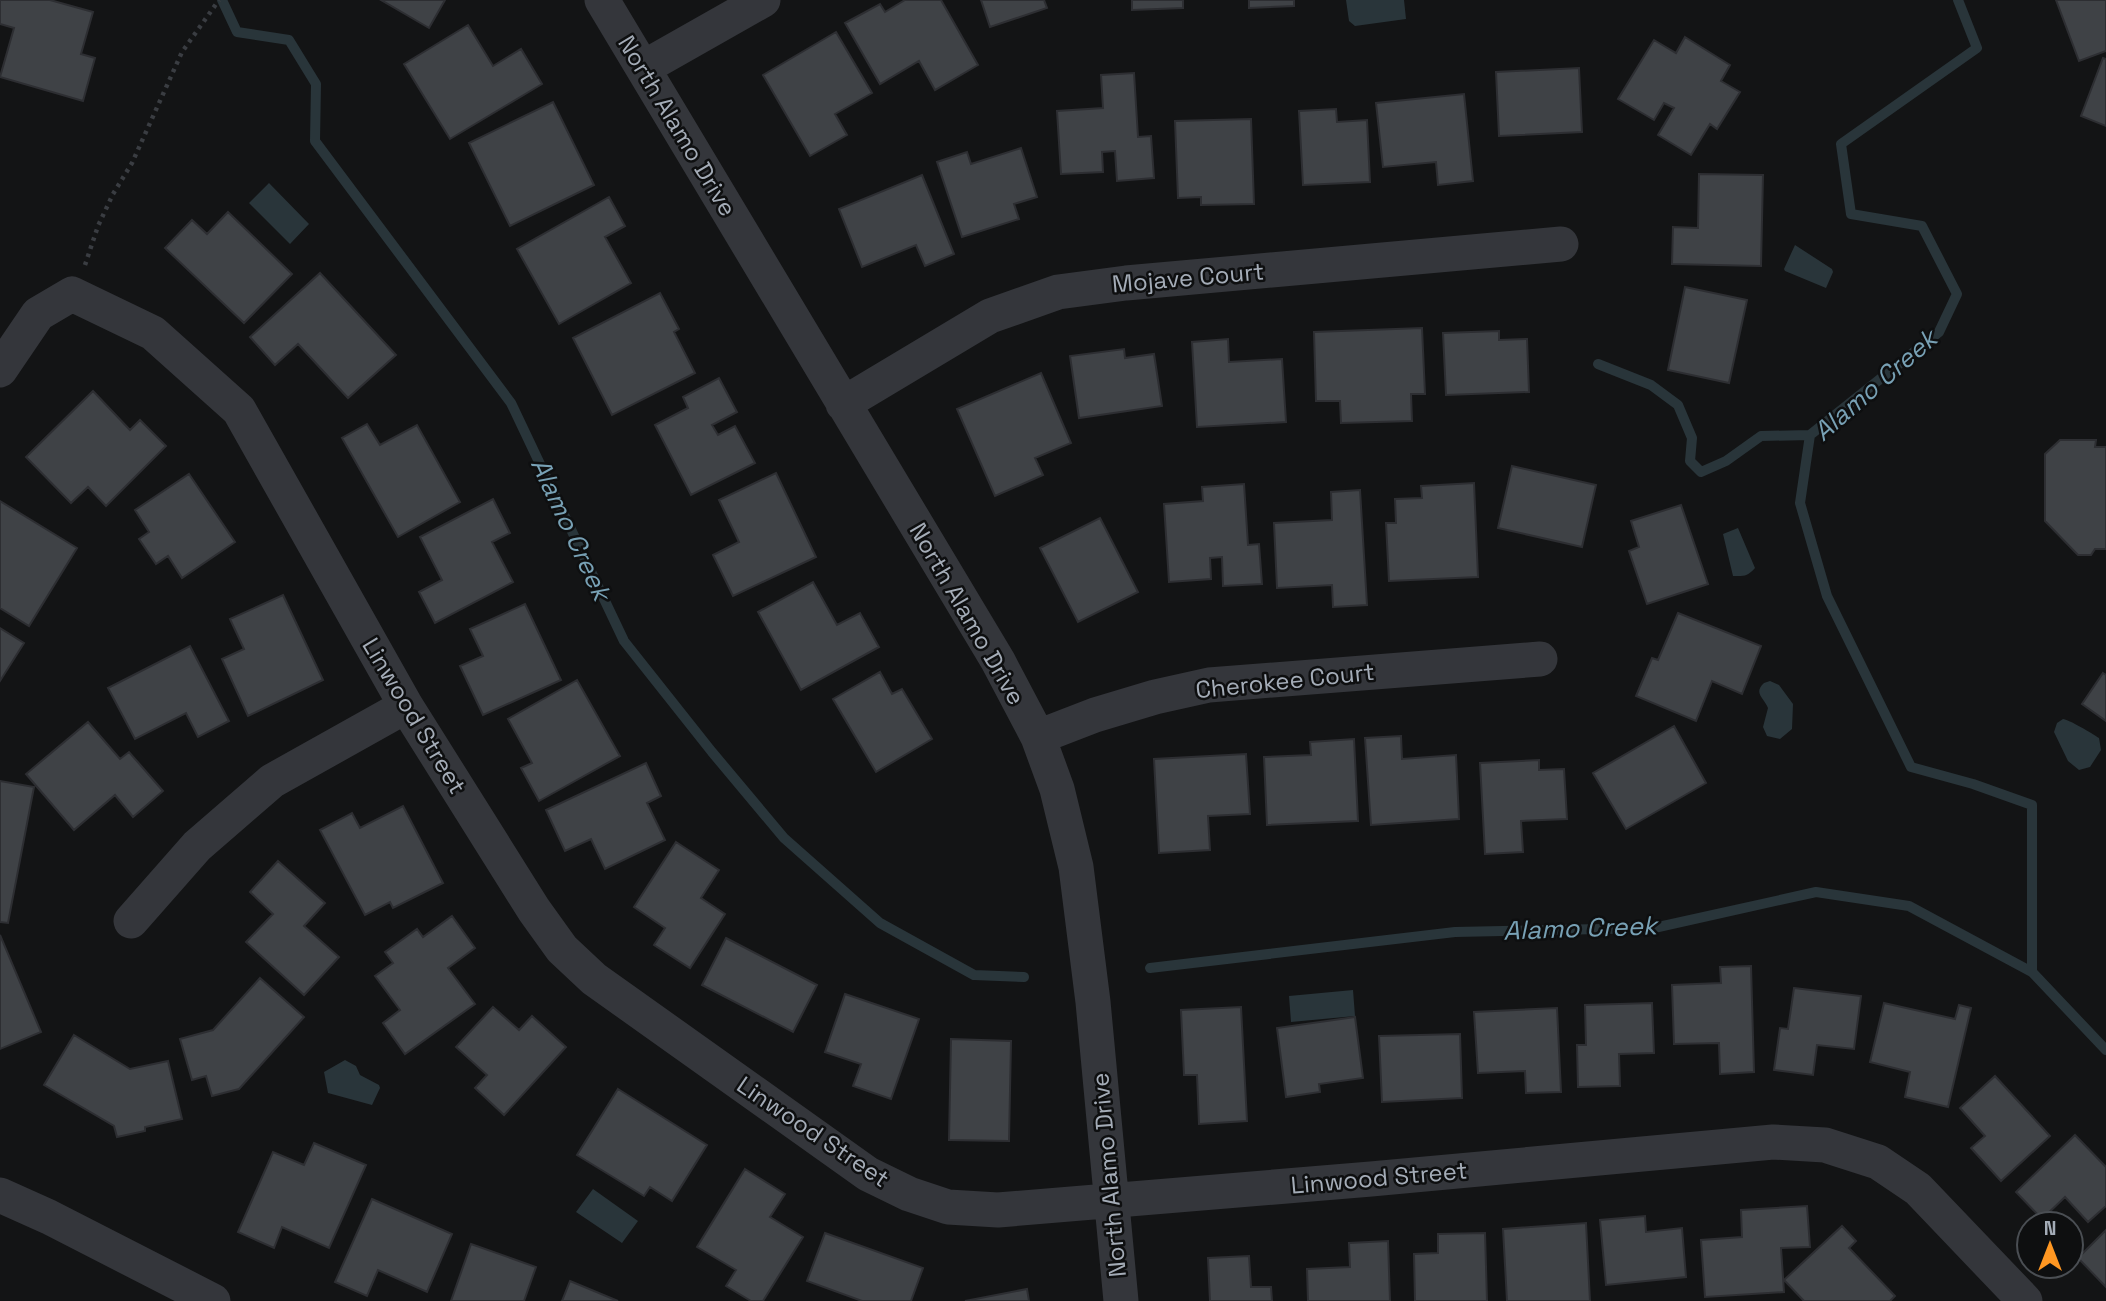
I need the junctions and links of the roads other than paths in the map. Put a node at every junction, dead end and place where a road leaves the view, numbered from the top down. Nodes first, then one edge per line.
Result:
1 (602, 0) edge
2 (762, 0) edge
3 (643, 68) junction
4 (1561, 244) dead end
5 (0, 370) edge
6 (843, 404) junction
7 (1540, 659) dead end
8 (406, 706) junction
9 (1038, 737) junction
10 (131, 921) dead end
11 (0, 1195) edge
12 (1112, 1200) junction
13 (213, 1301) edge
14 (1121, 1301) edge
15 (2025, 1301) edge

1 - 3 street, North Alamo Drive
2 - 3 street
3 - 6 street, North Alamo Drive
4 - 6 street, Mojave Court
5 - 8 street, Linwood Street
6 - 9 street, North Alamo Drive
7 - 9 street, Cherokee Court
8 - 10 street
8 - 12 street, Linwood Street
9 - 12 street, North Alamo Drive
11 - 13 street
12 - 14 street, North Alamo Drive
12 - 15 street, Linwood Street

